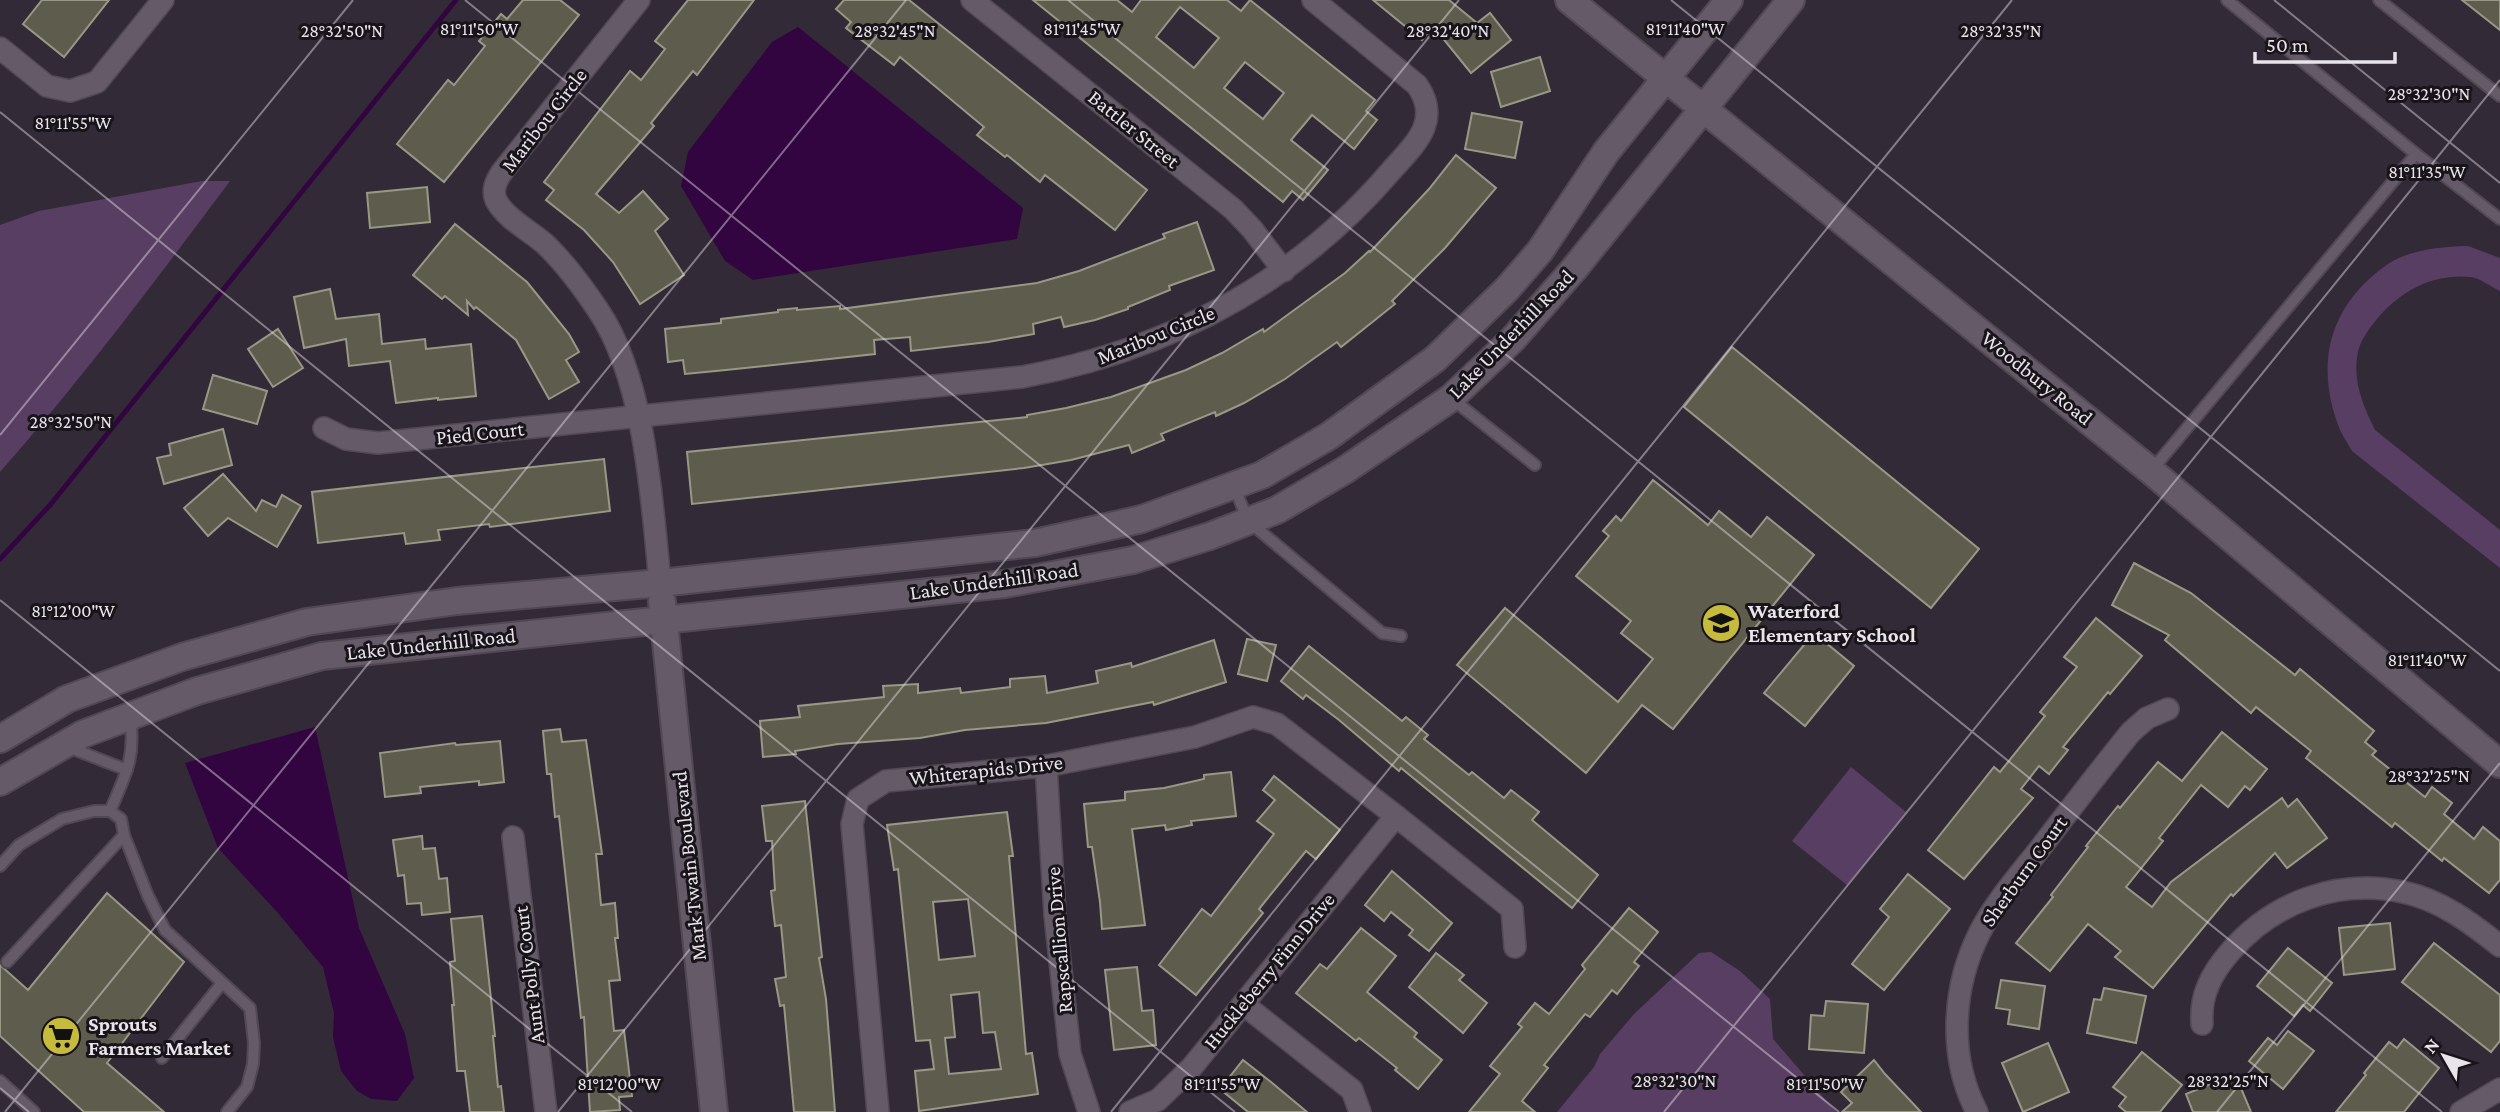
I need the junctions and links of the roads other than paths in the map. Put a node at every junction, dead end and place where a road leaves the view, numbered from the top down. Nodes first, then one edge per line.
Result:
1 (163, 0) edge
2 (639, 0) edge
3 (972, 0) edge
4 (1313, 0) edge
5 (1569, 0) edge
6 (1729, 0) edge
7 (1791, 0) edge
8 (2228, 0) edge
9 (2379, 0) edge
10 (0, 48) edge
11 (1667, 77) junction
12 (2500, 96) edge
13 (1704, 108) junction
14 (2416, 154) junction
15 (2500, 219) edge
16 (1284, 271) junction
17 (1451, 398) junction
18 (640, 417) junction
19 (324, 428) dead end
20 (1535, 465) dead end
21 (2151, 471) junction
22 (1234, 486) junction
23 (1248, 521) junction
24 (660, 583) junction
25 (664, 619) junction
26 (1401, 636) dead end
27 (2168, 709) dead end
28 (130, 716) junction
29 (0, 738) edge
30 (63, 745) junction
31 (2500, 764) edge
32 (1046, 766) junction
33 (127, 770) junction
34 (0, 782) edge
35 (110, 811) junction
36 (1396, 816) junction
37 (124, 835) junction
38 (513, 837) dead end
39 (0, 866) edge
40 (2500, 946) edge
41 (1516, 947) dead end
42 (7, 962) dead end
43 (222, 983) junction
44 (1243, 1004) junction
45 (2202, 1024) dead end
46 (162, 1058) dead end
47 (0, 1081) edge
48 (2500, 1089) edge
49 (34, 1112) edge
50 (227, 1112) edge
51 (546, 1112) edge
52 (715, 1112) edge
53 (878, 1112) edge
54 (1089, 1112) edge
55 (1130, 1112) edge
56 (1360, 1112) edge
57 (1977, 1112) edge
58 (2461, 1112) edge

1 - 10 street
2 - 18 street, Maribou Circle
3 - 16 street, Battler Street
4 - 16 street, Maribou Circle
5 - 11 street, Woodbury Road
6 - 11 street, Lake Underhill Road
7 - 13 street, Lake Underhill Road
8 - 14 lane
9 - 12 lane
11 - 13 street, Woodbury Road
11 - 22 street, Lake Underhill Road
13 - 17 street, Lake Underhill Road
13 - 21 street, Woodbury Road
14 - 15 lane
14 - 21 lane
16 - 18 street, Maribou Circle
17 - 20 lane
17 - 23 street, Lake Underhill Road
18 - 19 street, Pied Court
18 - 24 street, Maribou Circle
21 - 31 street, Woodbury Road
22 - 23 lane
22 - 24 street, Lake Underhill Road
23 - 25 street, Lake Underhill Road
23 - 26 lane
24 - 25 street, Maribou Circle
24 - 29 street, Lake Underhill Road
25 - 28 street, Lake Underhill Road
25 - 52 street, Mark Twain Boulevard
27 - 57 street, Sherburn Court
28 - 30 street, Lake Underhill Road
28 - 33 lane
30 - 33 lane
30 - 34 street, Lake Underhill Road
32 - 36 street, Whiterapids Drive
32 - 53 street, Whiterapids Drive
32 - 54 street, Rapscallion Drive
33 - 35 lane
35 - 37 lane
35 - 39 lane
36 - 41 street, Whiterapids Drive
36 - 44 street, Huckleberry Finn Drive
37 - 42 lane
37 - 43 lane
38 - 51 street, Aunt Polly Court
40 - 45 street
43 - 46 lane
43 - 50 lane
44 - 55 street, Huckleberry Finn Drive
44 - 56 street
47 - 49 lane
48 - 58 street

